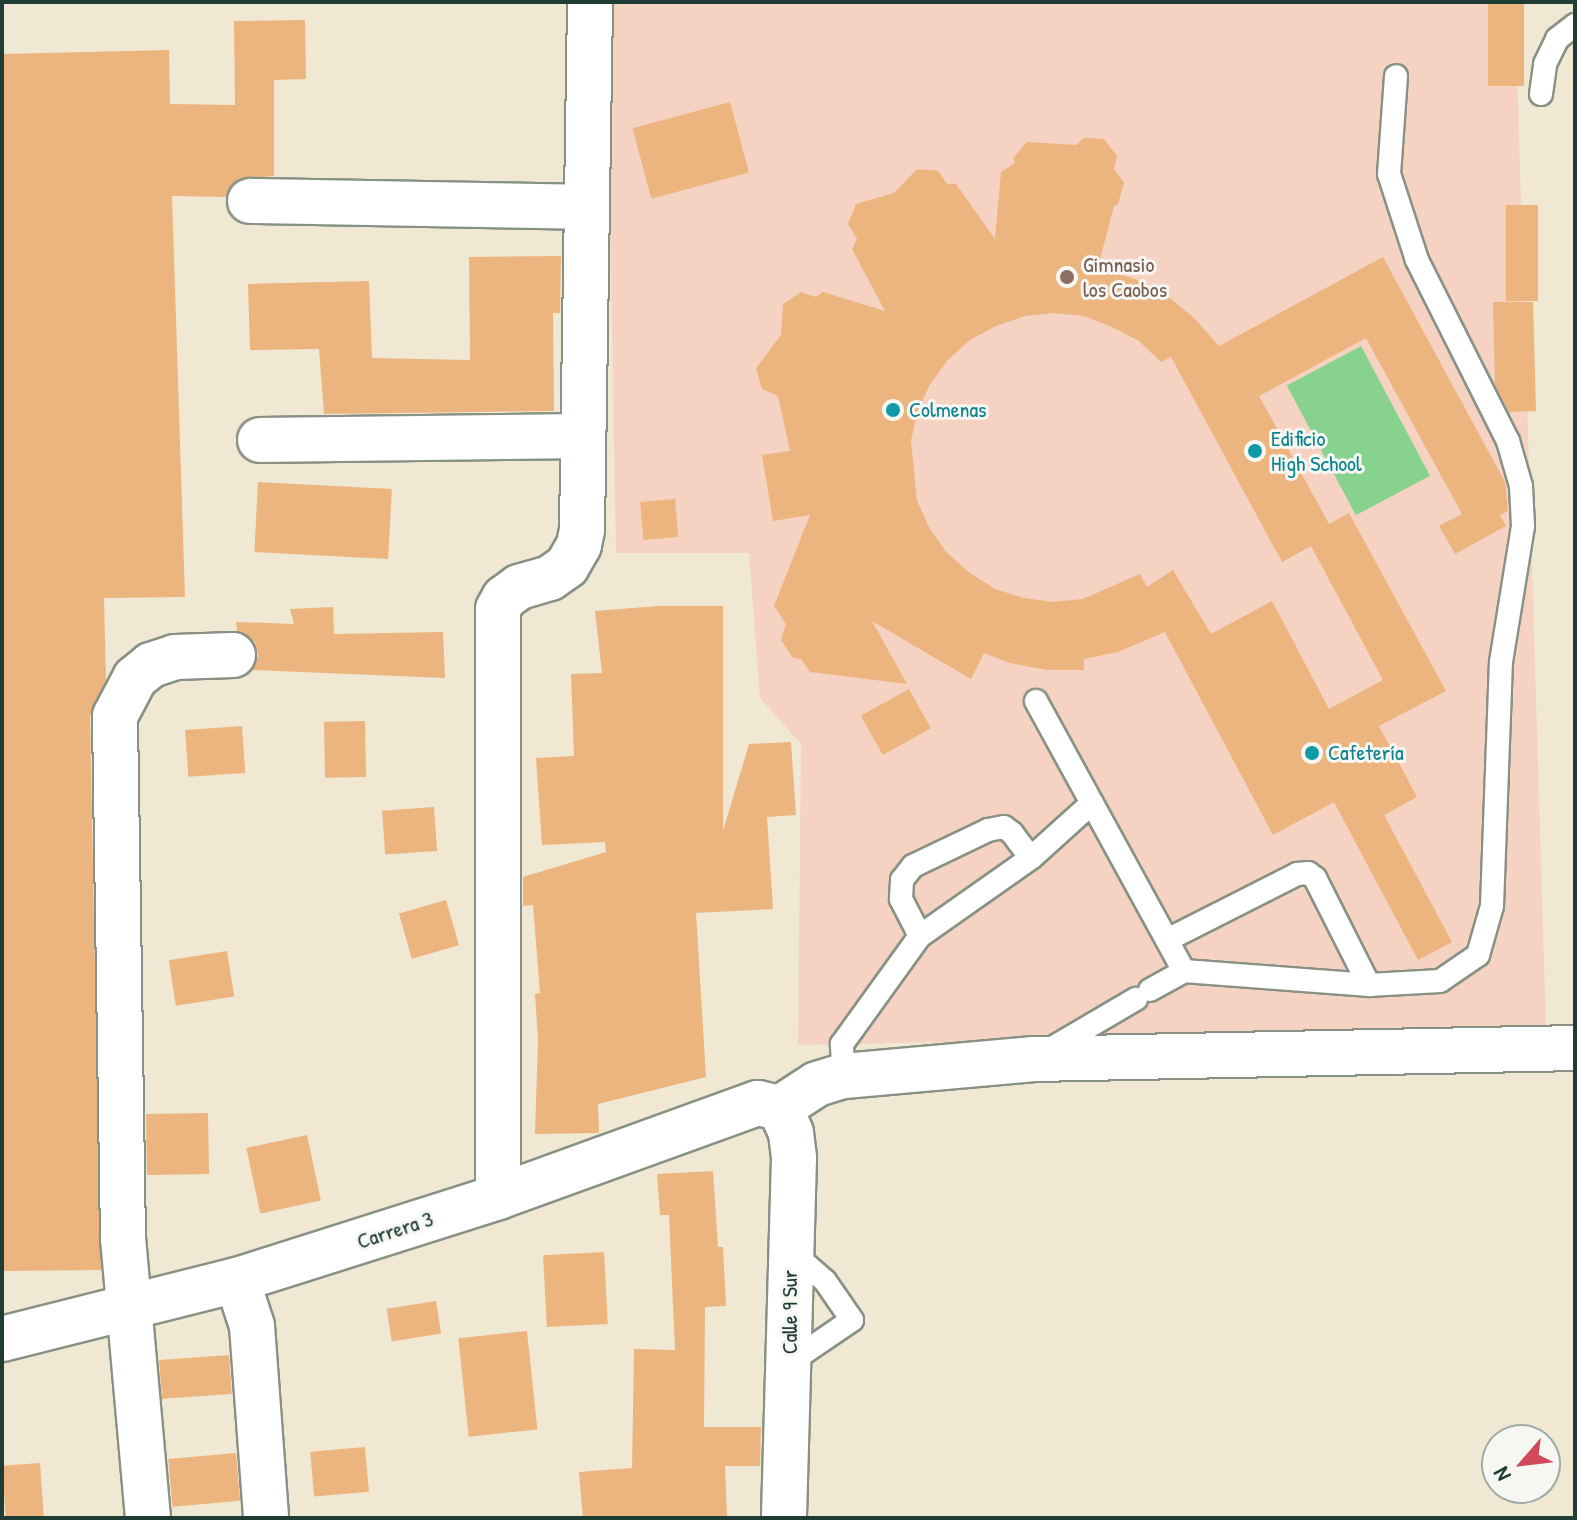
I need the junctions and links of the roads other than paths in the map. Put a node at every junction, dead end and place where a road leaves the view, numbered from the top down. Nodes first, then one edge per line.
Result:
1 (590, 2) edge
2 (1575, 25) edge
3 (1396, 76) dead end
4 (1541, 94) dead end
5 (250, 201) dead end
6 (587, 207) junction
7 (583, 436) junction
8 (260, 440) dead end
9 (233, 655) dead end
10 (1036, 701) dead end
11 (1092, 803) junction
12 (1031, 858) junction
13 (920, 936) junction
14 (1167, 940) junction
15 (1184, 971) junction
16 (1369, 985) junction
17 (1575, 1048) edge
18 (1034, 1059) junction
19 (844, 1076) junction
20 (780, 1108) junction
21 (498, 1197) junction
22 (790, 1251) junction
23 (237, 1280) junction
24 (130, 1307) junction
25 (2, 1339) edge
26 (789, 1363) junction
27 (148, 1518) edge
28 (266, 1518) edge
29 (784, 1518) edge

1 - 6 street
2 - 4 lane
3 - 16 lane
5 - 6 street
6 - 7 street
7 - 8 street
7 - 21 street
9 - 24 street
10 - 11 lane
11 - 12 lane
11 - 14 lane
12 - 13 lane
12 - 13 lane
13 - 19 lane
14 - 15 lane
14 - 16 lane
15 - 16 lane
15 - 18 lane
17 - 18 street
18 - 19 street
19 - 20 street
20 - 21 street, Carrera 3
20 - 22 street, Calle 9 Sur
21 - 23 street, Carrera 3
22 - 26 street, Calle 9 Sur
22 - 26 lane
23 - 24 street, Carrera 3
23 - 28 street
24 - 25 street, Carrera 3
24 - 27 street
26 - 29 street, Calle 9 Sur

